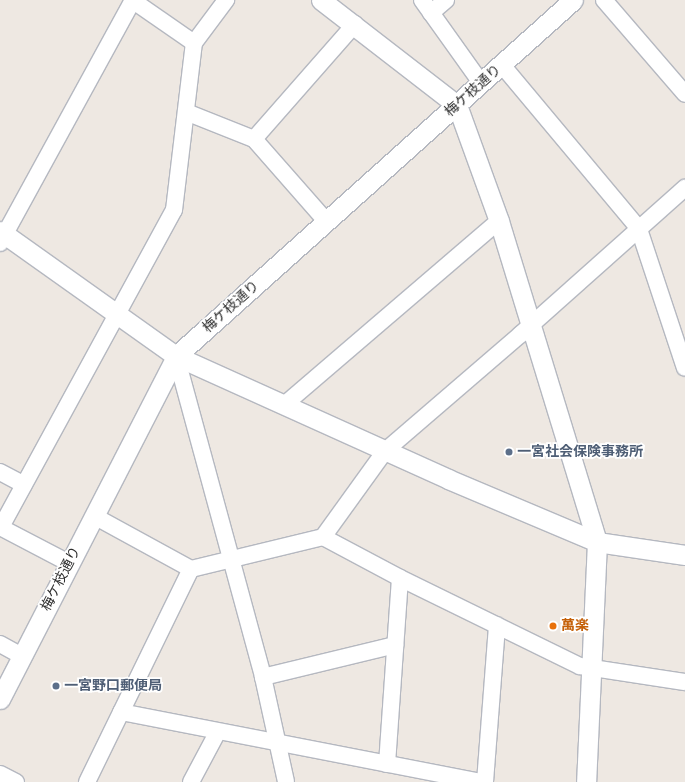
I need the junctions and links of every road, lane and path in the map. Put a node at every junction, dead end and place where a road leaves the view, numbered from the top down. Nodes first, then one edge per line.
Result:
1 (133, 0) edge
2 (226, 0) edge
3 (321, 0) edge
4 (446, 0) edge
5 (572, 0) edge
6 (604, 0) edge
7 (426, 6) edge
8 (355, 24) junction
9 (194, 43) junction
10 (502, 65) junction
11 (482, 84) junction
12 (685, 94) edge
13 (457, 105) junction
14 (186, 112) junction
15 (254, 139) junction
16 (685, 188) edge
17 (326, 221) junction
18 (499, 221) junction
19 (639, 229) junction
20 (2, 236) edge
21 (117, 314) junction
22 (532, 324) junction
23 (176, 356) junction
24 (685, 368) edge
25 (284, 404) junction
26 (385, 451) junction
27 (0, 472) edge
28 (24, 485) junction
29 (94, 516) junction
30 (1, 527) edge
31 (323, 537) junction
32 (597, 542) junction
33 (685, 555) edge
34 (231, 559) junction
35 (69, 563) junction
36 (191, 569) junction
37 (400, 578) junction
38 (497, 625) junction
39 (0, 644) edge
40 (395, 645) junction
41 (22, 656) junction
42 (592, 669) junction
43 (263, 677) junction
44 (685, 682) edge
45 (0, 700) edge
46 (121, 712) junction
47 (217, 733) junction
48 (278, 743) junction
49 (387, 764) junction
50 (0, 774) edge
51 (16, 782) edge
52 (87, 782) edge
53 (191, 782) edge
54 (286, 782) edge
55 (480, 782) edge
56 (485, 782) edge
57 (586, 782) edge

1 - 9 street
1 - 20 street
2 - 9 street
3 - 8 street
4 - 7 street
5 - 10 street, 梅ケ枝通り
6 - 12 street
7 - 11 street
8 - 13 street
8 - 15 street
9 - 14 street
10 - 11 street, 梅ケ枝通り
10 - 19 street
11 - 13 street, 梅ケ枝通り
13 - 17 street, 梅ケ枝通り
13 - 18 street
14 - 15 street
14 - 21 street
15 - 17 street
16 - 19 street
17 - 23 street, 梅ケ枝通り
18 - 22 street
18 - 25 street
19 - 22 street
19 - 24 street
20 - 21 street
21 - 23 street
21 - 28 street
22 - 26 street
22 - 32 street
23 - 25 street
23 - 29 street, 梅ケ枝通り
23 - 34 street
25 - 26 street
26 - 31 street
26 - 32 street
27 - 28 street
28 - 30 street
29 - 35 street, 梅ケ枝通り
29 - 36 street
30 - 35 street
31 - 34 street
31 - 37 street
32 - 33 street
32 - 42 street
34 - 36 street
34 - 43 street
35 - 41 street, 梅ケ枝通り
36 - 46 street
37 - 38 street
37 - 40 street
38 - 42 street
38 - 56 street
39 - 41 street
40 - 43 street
40 - 49 street
41 - 45 street, 梅ケ枝通り
42 - 44 street
42 - 57 street
43 - 48 street
46 - 47 street
46 - 52 street
47 - 48 street
47 - 53 street
48 - 49 street
48 - 54 street
49 - 55 street
50 - 51 street

